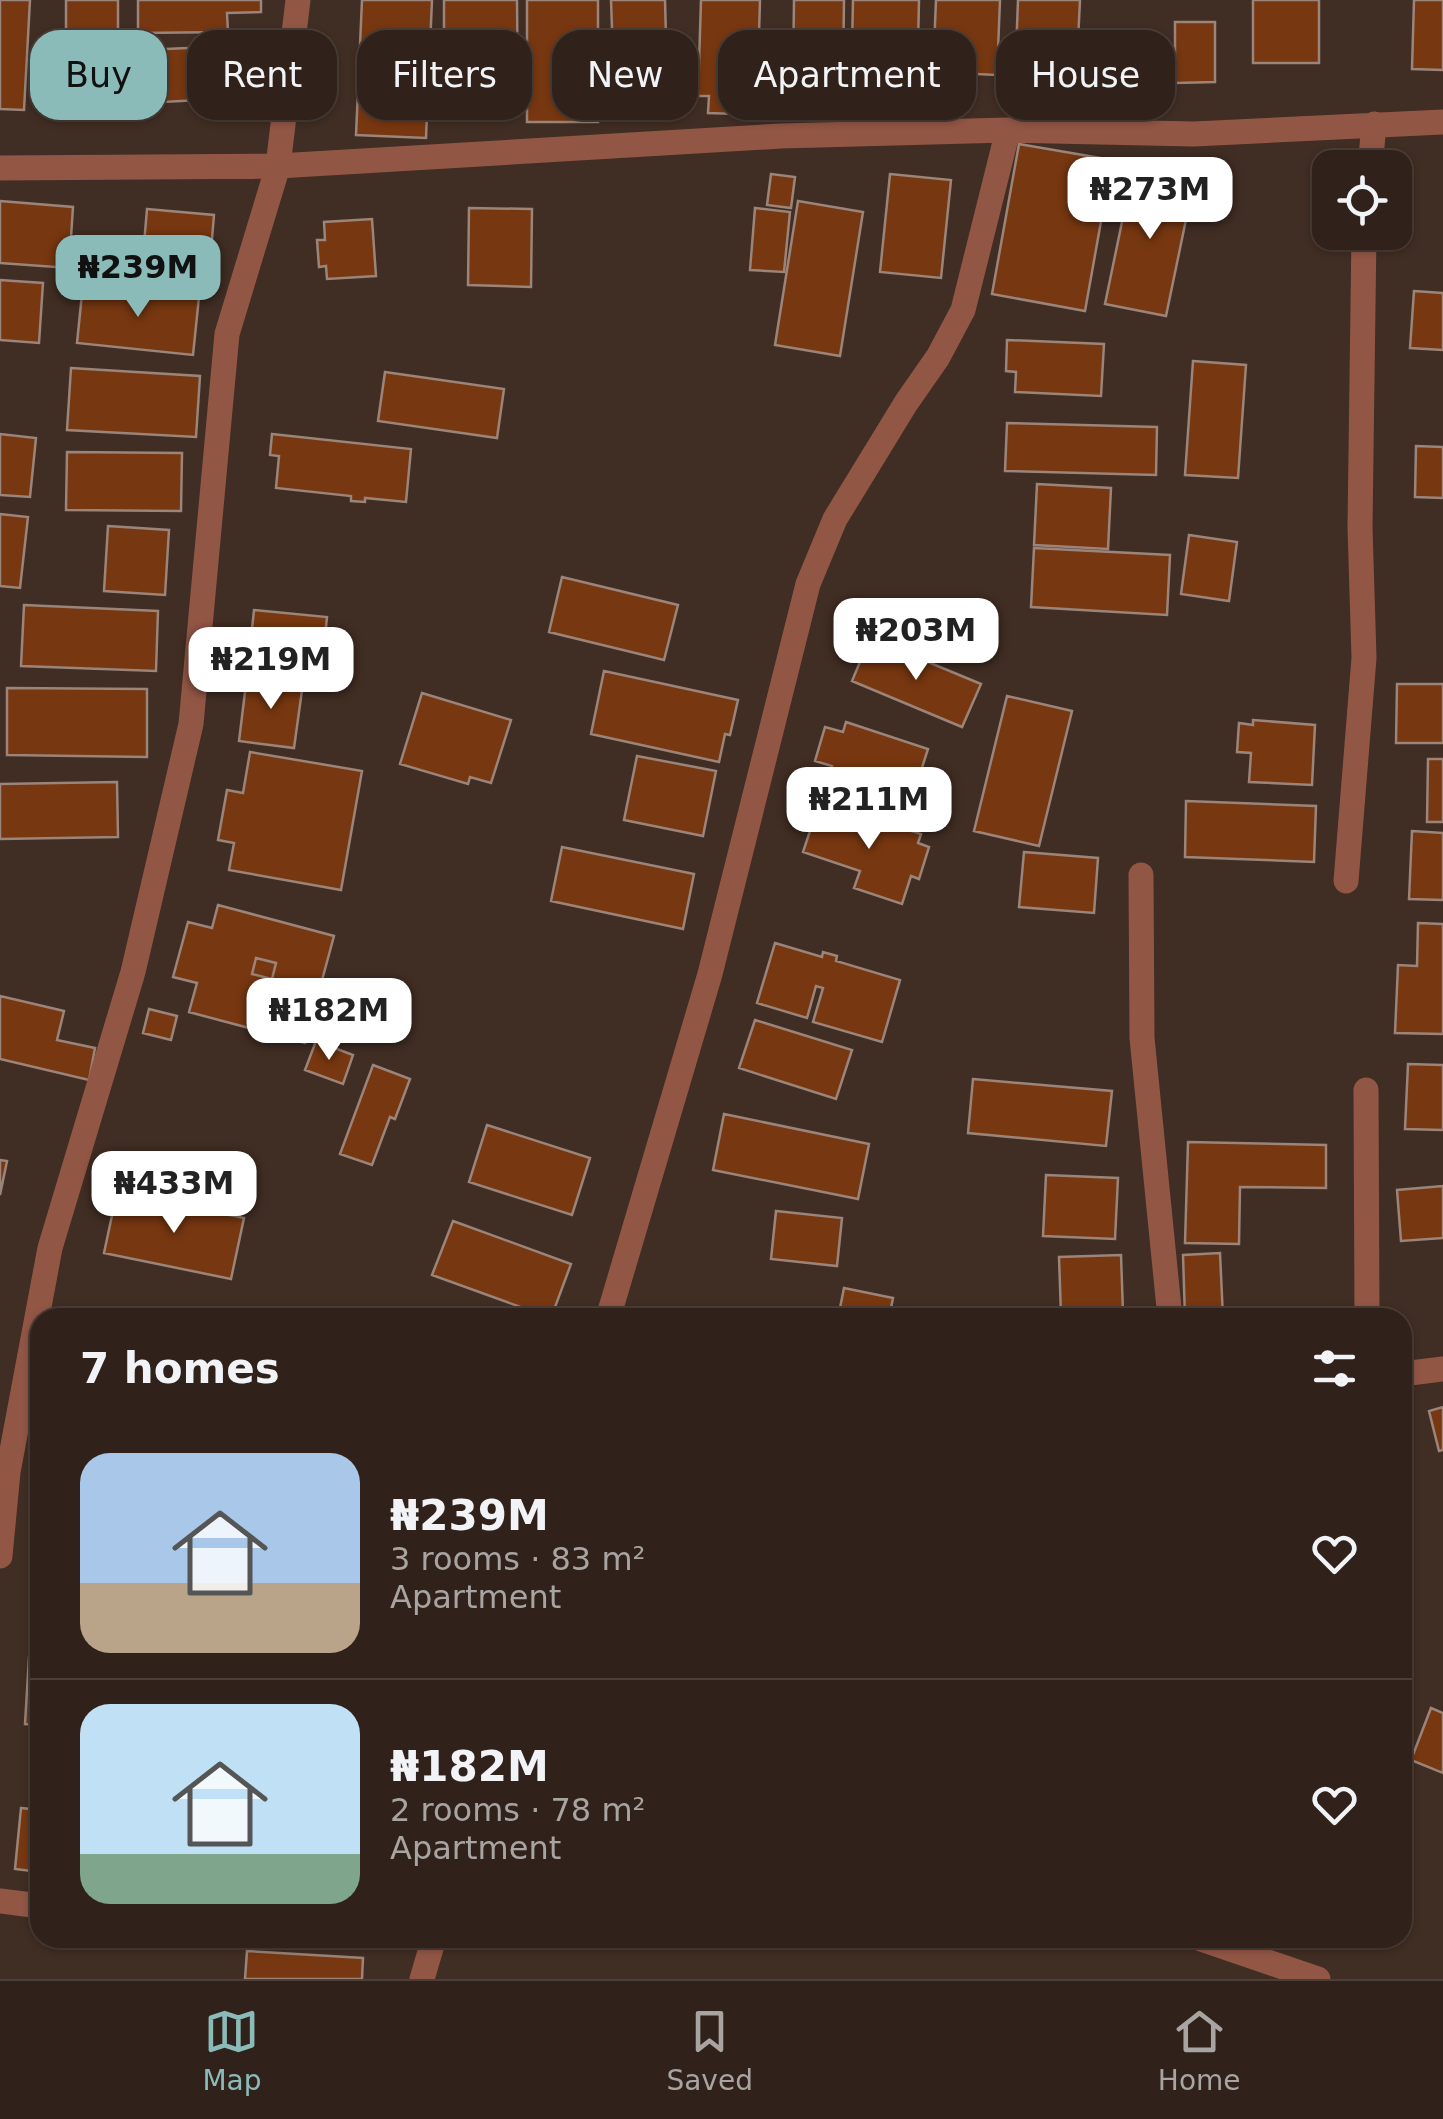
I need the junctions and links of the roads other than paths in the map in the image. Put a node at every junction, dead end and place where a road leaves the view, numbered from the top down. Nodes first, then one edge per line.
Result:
1 (298, 0) edge
2 (1443, 122) edge
3 (1374, 124) junction
4 (1008, 130) junction
5 (1372, 150) edge
6 (278, 166) junction
7 (0, 168) edge
8 (1364, 250) edge
9 (1141, 875) dead end
10 (1346, 881) dead end
11 (1366, 1090) dead end
12 (39, 1308) edge
13 (611, 1308) edge
14 (1169, 1308) edge
15 (1367, 1308) edge
16 (30, 1355) edge
17 (1443, 1369) edge
18 (1412, 1373) edge
19 (0, 1556) edge
20 (0, 1900) edge
21 (30, 1904) edge
22 (431, 1948) edge
23 (1227, 1948) edge
24 (422, 1979) edge
25 (1318, 1979) edge

1 - 6 street
2 - 3 street
3 - 4 street
3 - 5 street
4 - 6 street
4 - 13 street
6 - 7 street
6 - 12 street
8 - 10 street
9 - 14 street
11 - 15 street
16 - 19 street
17 - 18 street
20 - 21 street
22 - 24 street
23 - 25 street

